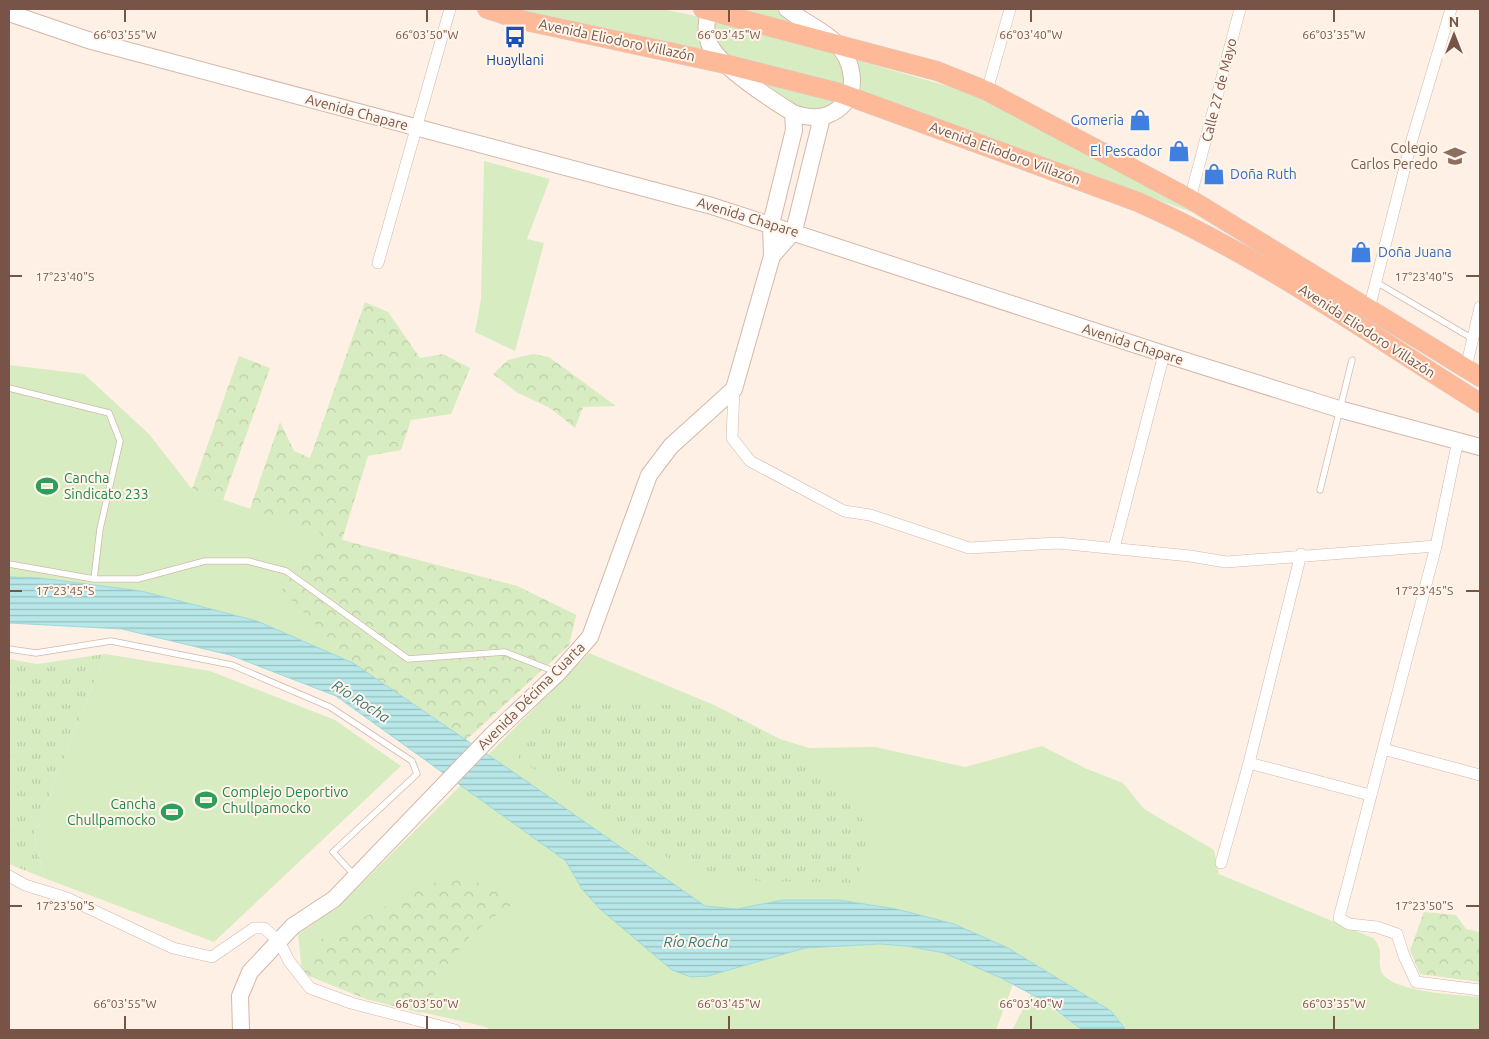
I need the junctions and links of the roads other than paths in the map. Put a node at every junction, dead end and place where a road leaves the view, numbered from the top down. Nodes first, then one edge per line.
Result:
1 (450, 9) edge
2 (487, 9) edge
3 (708, 9) edge
4 (788, 9) edge
5 (1010, 9) edge
6 (1240, 9) edge
7 (1451, 9) edge
8 (9, 13) edge
9 (834, 42) junction
10 (725, 64) junction
11 (987, 91) junction
12 (849, 95) junction
13 (793, 113) junction
14 (822, 117) junction
15 (416, 128) junction
16 (1190, 199) junction
17 (770, 224) junction
18 (794, 231) junction
19 (772, 256) junction
20 (378, 263) dead end
21 (1376, 282) junction
22 (1480, 307) edge
23 (1368, 309) junction
24 (1473, 339) junction
25 (1164, 354) junction
26 (1352, 360) dead end
27 (1473, 372) edge
28 (9, 388) edge
29 (734, 389) junction
30 (1480, 403) edge
31 (1339, 409) junction
32 (1458, 440) junction
33 (1480, 447) edge
34 (1320, 490) dead end
35 (1436, 546) junction
36 (1114, 548) junction
37 (1301, 554) junction
38 (9, 564) edge
39 (94, 579) junction
40 (9, 649) edge
41 (558, 673) junction
42 (1383, 750) junction
43 (1249, 763) junction
44 (1480, 775) edge
45 (1370, 795) junction
46 (1221, 864) dead end
47 (9, 876) edge
48 (356, 876) junction
49 (279, 941) junction
50 (1480, 990) edge
51 (241, 1030) edge
52 (455, 1030) edge

1 - 15 street
2 - 10 highway, Avenida Eliodoro Villazón
3 - 9 highway, Avenida Eliodoro Villazón
3 - 10 main road
4 - 9 main road
5 - 11 street
6 - 16 street, Calle 27 de Mayo
7 - 21 street
8 - 15 main road, Avenida Chapare
9 - 11 highway, Avenida Eliodoro Villazón
9 - 12 main road
10 - 12 highway, Avenida Eliodoro Villazón
10 - 13 main road
11 - 16 highway, Avenida Eliodoro Villazón
12 - 14 main road
12 - 30 highway, Avenida Eliodoro Villazón
13 - 14 main road
13 - 17 main road
14 - 18 main road
15 - 17 main road, Avenida Chapare
15 - 20 street
16 - 23 highway, Avenida Eliodoro Villazón
17 - 18 main road, Avenida Chapare
17 - 19 main road
18 - 19 main road
18 - 25 main road, Avenida Chapare
19 - 29 main road
21 - 23 street
21 - 24 lane
22 - 24 street
23 - 27 highway, Avenida Eliodoro Villazón
24 - 27 street
25 - 31 main road, Avenida Chapare
25 - 36 street
26 - 31 lane
28 - 39 lane
29 - 36 street
29 - 41 main road, Avenida Décima Cuarta
31 - 32 main road, Avenida Chapare
31 - 34 lane
32 - 33 main road, Avenida Chapare
32 - 35 street
35 - 37 street
35 - 42 street
36 - 37 street
37 - 43 street
38 - 39 lane
39 - 41 lane
40 - 48 lane
41 - 48 main road, Avenida Décima Cuarta
42 - 44 street
42 - 45 street
43 - 45 street
43 - 46 street
45 - 50 street
47 - 49 street
48 - 49 main road, Avenida Décima Cuarta
49 - 51 main road, Avenida Décima Cuarta
49 - 52 street

